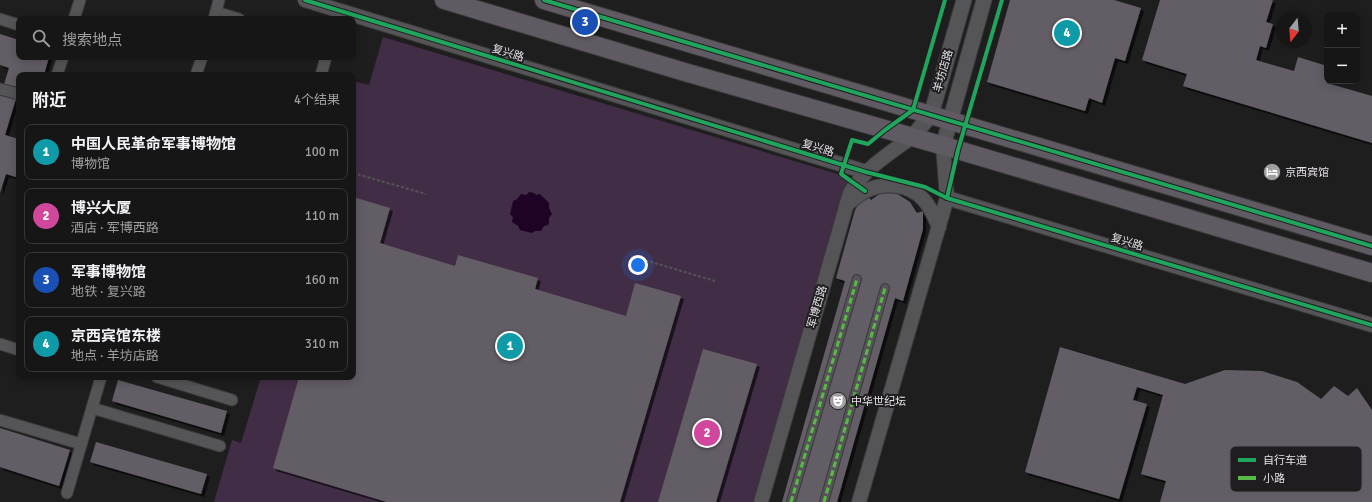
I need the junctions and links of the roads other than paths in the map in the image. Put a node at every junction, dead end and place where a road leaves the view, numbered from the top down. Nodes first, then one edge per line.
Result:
1 (80, 0) edge
2 (219, 0) edge
3 (304, 0) edge
4 (444, 0) edge
5 (544, 0) edge
6 (964, 0) edge
7 (984, 0) edge
8 (75, 16) edge
9 (215, 16) edge
10 (0, 19) edge
11 (16, 24) edge
12 (62, 60) edge
13 (201, 60) edge
14 (325, 60) edge
15 (58, 72) edge
16 (197, 72) edge
17 (322, 72) edge
18 (0, 88) edge
19 (16, 93) edge
20 (931, 115) junction
21 (950, 121) junction
22 (912, 137) junction
23 (943, 146) junction
24 (866, 172) junction
25 (947, 198) junction
26 (846, 205) junction
27 (939, 227) junction
28 (1372, 246) edge
29 (1372, 273) edge
30 (857, 279) dead end
31 (885, 288) dead end
32 (1372, 325) edge
33 (0, 344) edge
34 (16, 349) edge
35 (100, 380) edge
36 (167, 380) edge
37 (232, 400) dead end
38 (92, 408) junction
39 (0, 420) edge
40 (81, 444) junction
41 (220, 446) dead end
42 (67, 493) dead end
43 (761, 502) edge
44 (791, 502) edge
45 (824, 502) edge
46 (859, 502) edge

1 - 8 street
2 - 9 street
3 - 24 street, 复兴路
4 - 22 highway
5 - 20 highway
6 - 20 main road, 羊坊店路
7 - 21 main road, 羊坊店路
10 - 11 street
12 - 15 street
13 - 16 street
14 - 17 street
18 - 19 street
20 - 21 highway
20 - 22 main road, 羊坊店路
21 - 23 main road, 羊坊店路
21 - 28 highway
22 - 23 highway
22 - 24 street, 军博西路
23 - 25 street
23 - 29 highway
24 - 26 street, 军博西路
25 - 27 street
25 - 32 street, 复兴路
26 - 27 street
26 - 43 street, 军博西路
27 - 46 street
30 - 44 street
31 - 45 street
33 - 34 street
35 - 38 street
36 - 37 street
38 - 40 street
38 - 41 street
39 - 40 street
40 - 42 street

